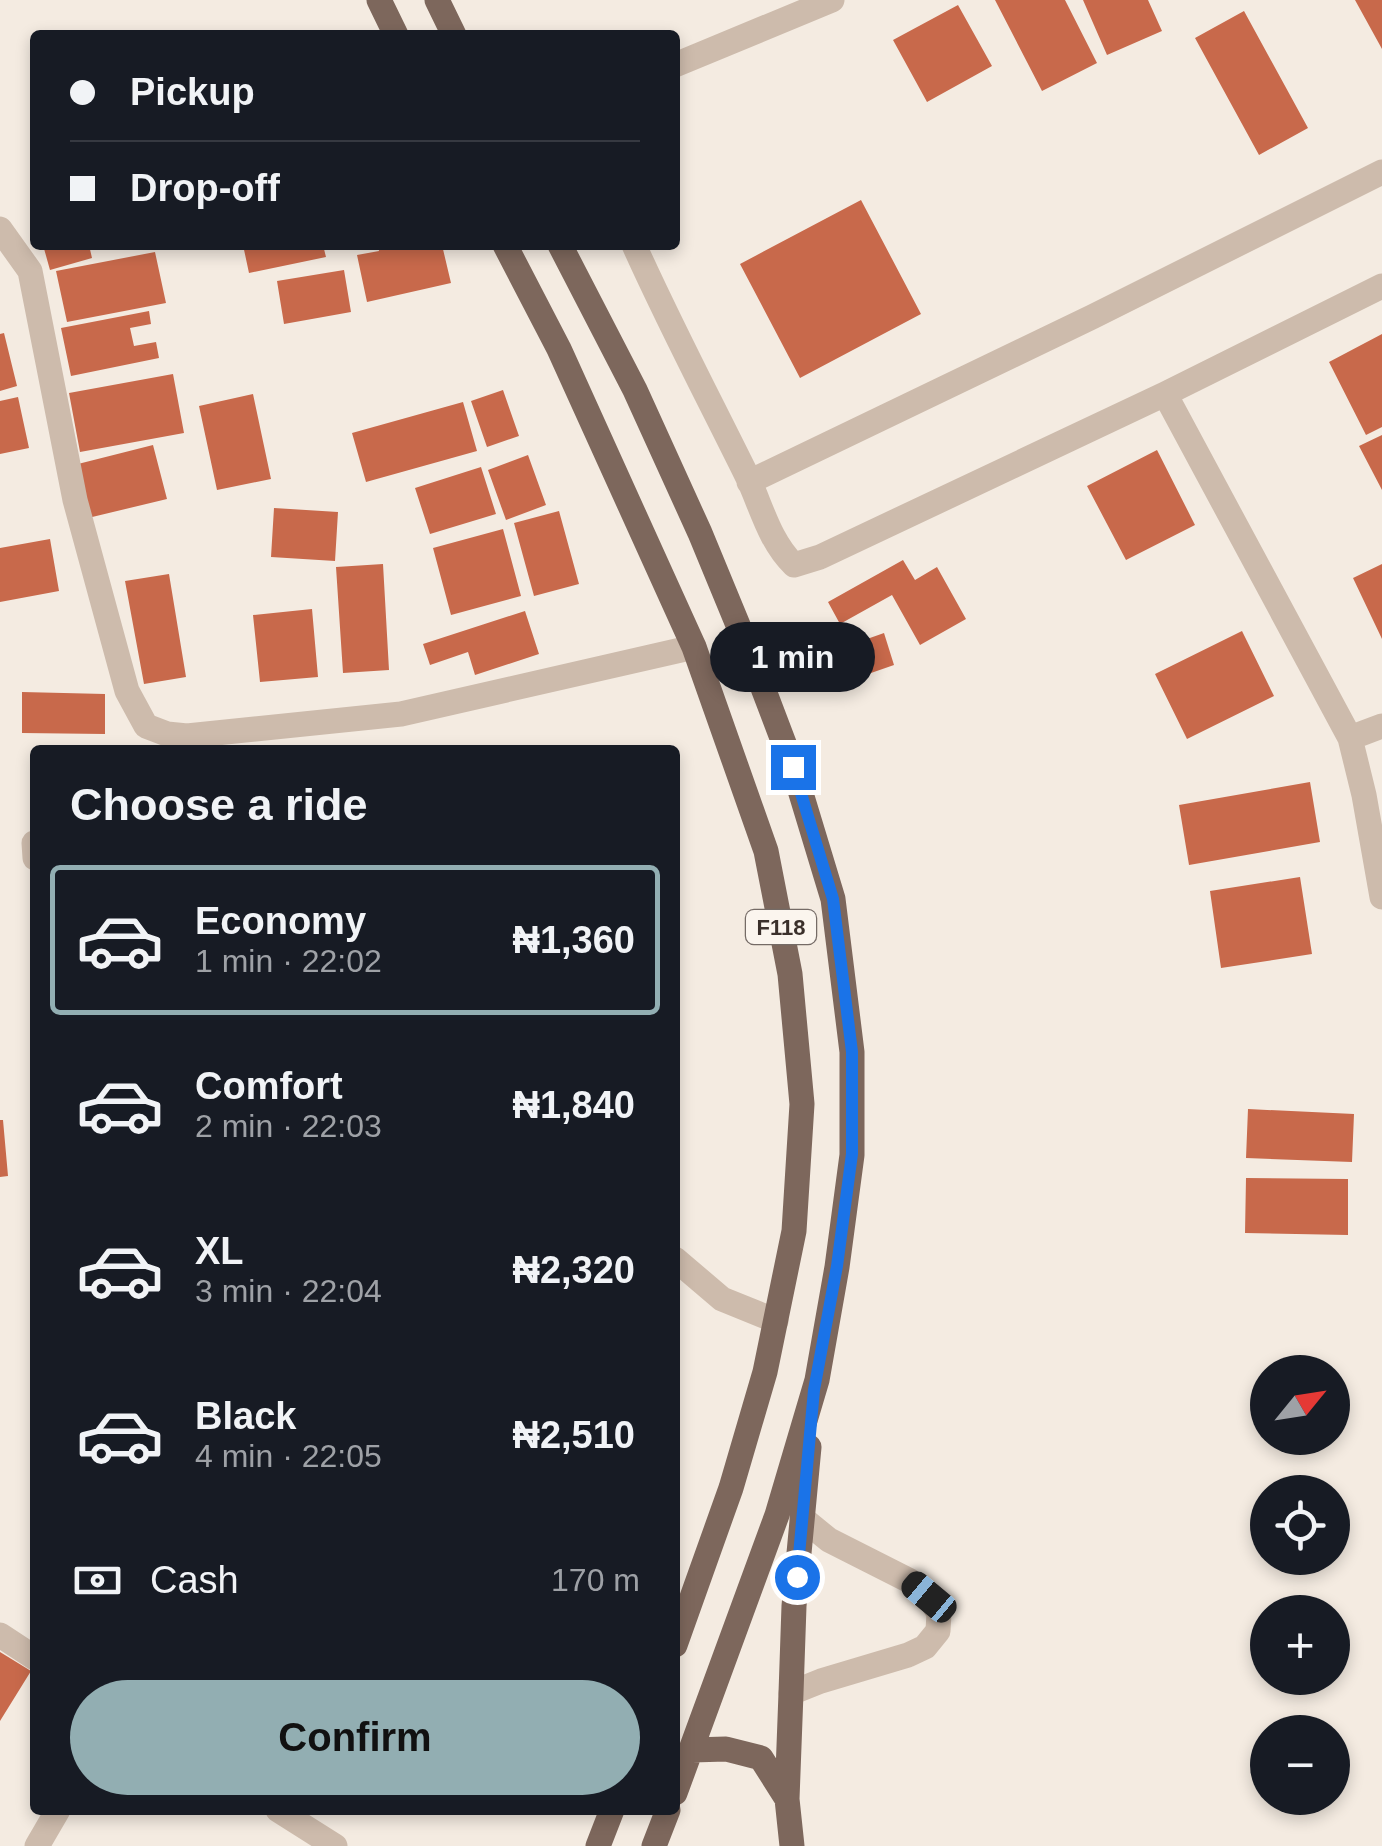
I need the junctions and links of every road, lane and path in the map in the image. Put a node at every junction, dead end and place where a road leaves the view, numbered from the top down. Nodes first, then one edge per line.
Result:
1 (379, 0) edge
2 (437, 0) edge
3 (832, 0) edge
4 (394, 30) edge
5 (452, 30) edge
6 (680, 63) edge
7 (1382, 172) edge
8 (0, 229) edge
9 (508, 250) edge
10 (563, 250) edge
11 (636, 250) edge
12 (1382, 286) edge
13 (1165, 394) junction
14 (750, 482) junction
15 (694, 647) junction
16 (1382, 726) edge
17 (1350, 738) junction
18 (1382, 897) edge
19 (680, 1263) edge
20 (776, 1321) junction
21 (814, 1390) junction
22 (802, 1518) junction
23 (680, 1632) edge
24 (0, 1636) edge
25 (30, 1655) edge
26 (790, 1693) junction
27 (692, 1750) junction
28 (680, 1780) edge
29 (786, 1799) junction
30 (55, 1815) edge
31 (286, 1815) edge
32 (610, 1815) edge
33 (666, 1815) edge
34 (37, 1846) edge
35 (336, 1846) edge
36 (598, 1846) edge
37 (654, 1846) edge
38 (792, 1846) edge

1 - 4 main road
2 - 5 main road
3 - 6 street
7 - 14 street
8 - 15 street
9 - 15 main road, F118
10 - 21 main road, F118
11 - 14 street
12 - 13 street
13 - 14 street
13 - 17 street
15 - 20 main road, F118
16 - 17 street
17 - 18 street
19 - 20 street
20 - 23 main road, F118
21 - 22 main road
21 - 27 main road, F118
22 - 26 main road
22 - 26 street
24 - 25 street
26 - 29 main road
27 - 28 main road, F118
27 - 29 main road
29 - 38 main road
30 - 34 street
31 - 35 street
32 - 36 main road
33 - 37 main road

